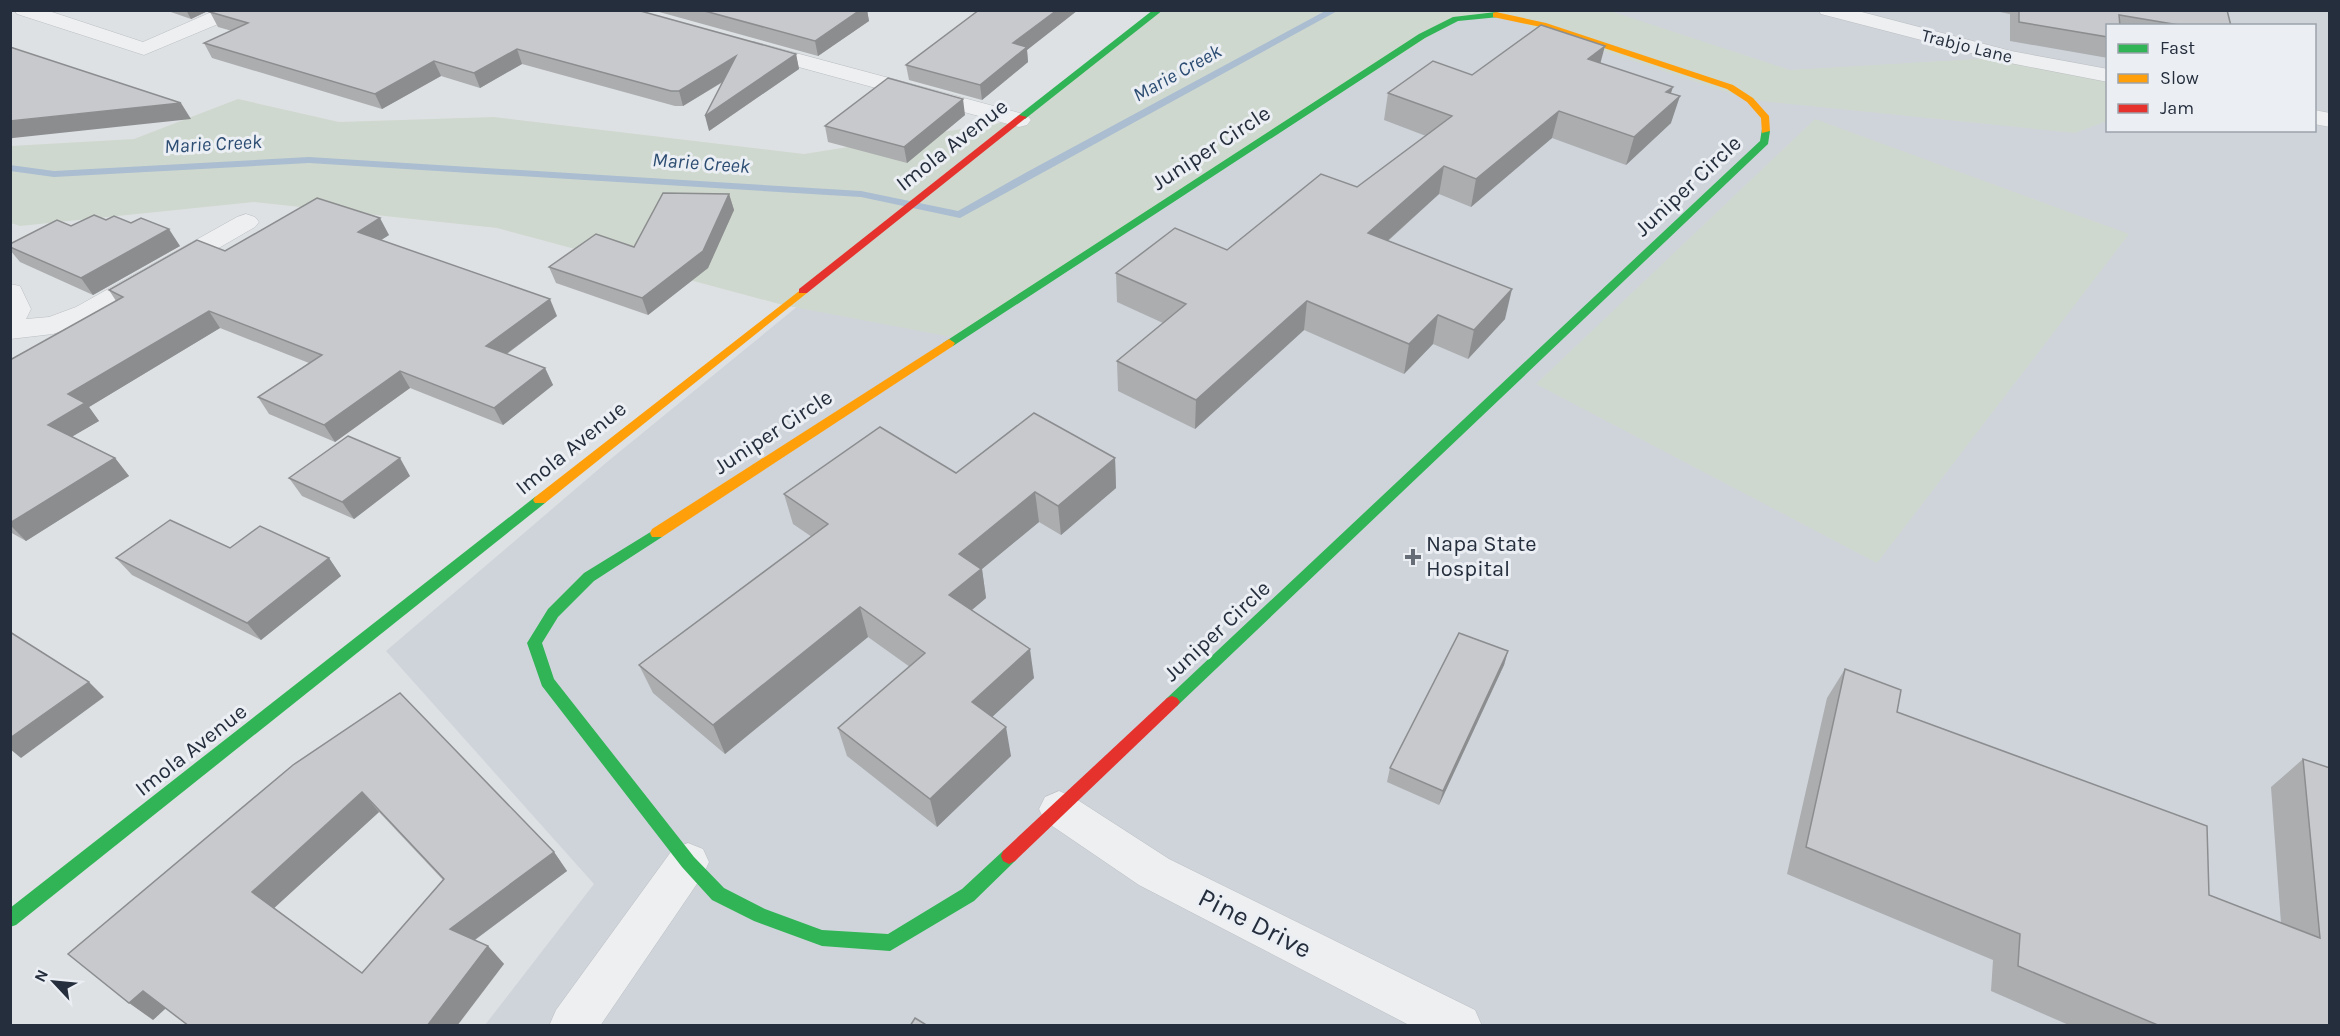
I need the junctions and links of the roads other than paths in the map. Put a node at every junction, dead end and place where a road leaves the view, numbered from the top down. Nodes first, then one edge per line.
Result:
1 (24, 10) edge
2 (235, 10) edge
3 (1159, 10) edge
4 (1828, 10) edge
5 (737, 43) edge
6 (2106, 76) edge
7 (1018, 120) junction
8 (246, 222) dead end
9 (10, 292) edge
10 (10, 324) edge
11 (10, 330) edge
12 (1059, 809) junction
13 (688, 862) junction
14 (13, 912) edge
15 (572, 1026) edge
16 (1459, 1026) edge

1 - 2 street
3 - 7 street, Imola Avenue
4 - 6 street, Trabjo Lane
5 - 7 street
7 - 14 street, Imola Avenue
8 - 11 street
9 - 10 street
12 - 13 street, Juniper Circle
12 - 13 street, Juniper Circle
12 - 16 street, Pine Drive
13 - 15 street

